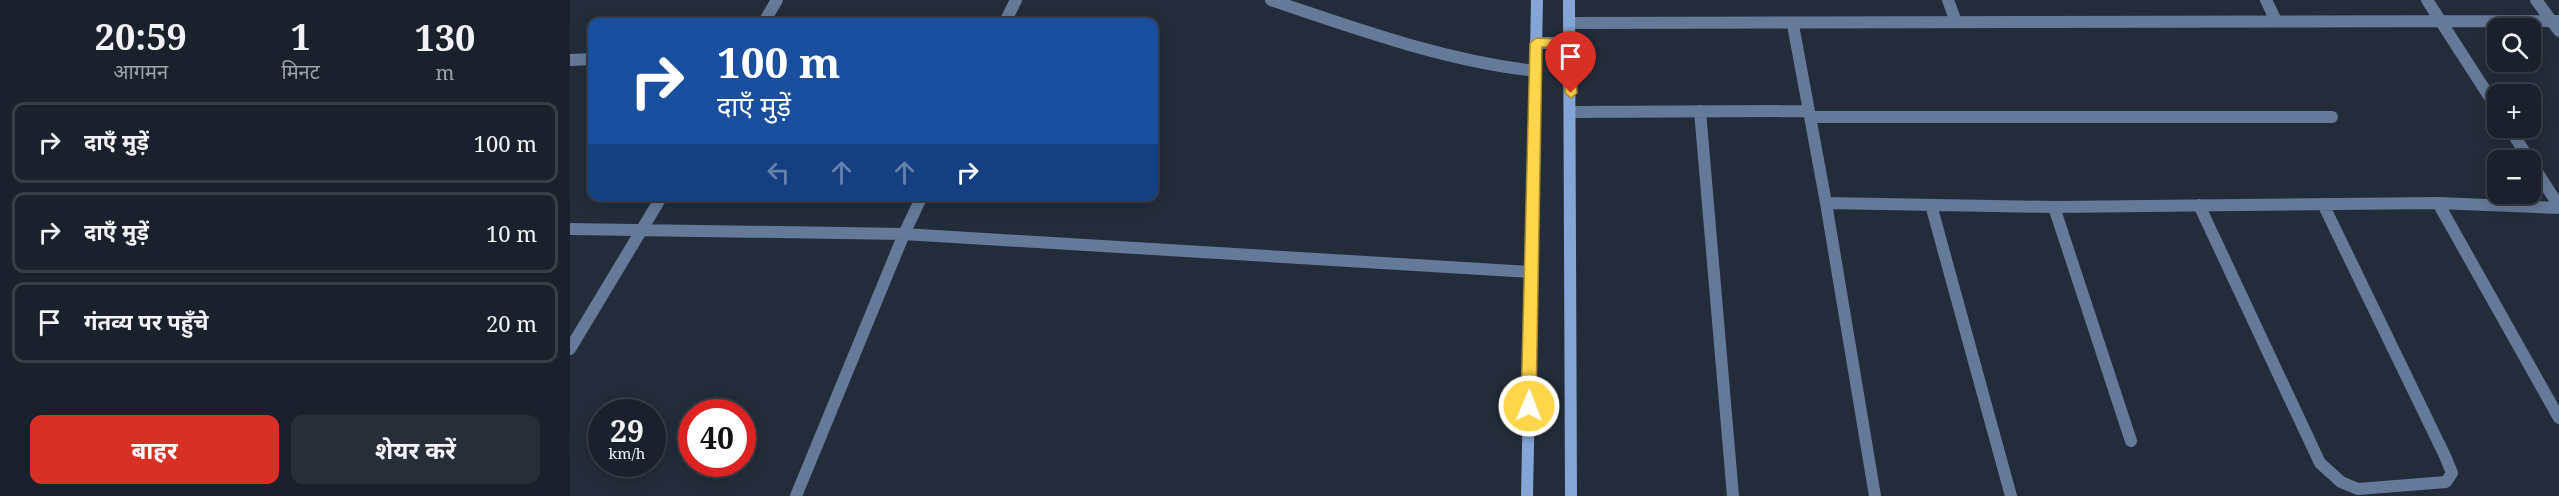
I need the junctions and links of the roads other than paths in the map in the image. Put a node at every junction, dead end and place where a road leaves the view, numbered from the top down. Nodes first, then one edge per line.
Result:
1 (777, 0) edge
2 (1016, 0) edge
3 (1271, 0) edge
4 (1537, 0) edge
5 (1569, 0) edge
6 (1948, 0) edge
7 (2266, 0) edge
8 (2427, 0) edge
9 (2536, 0) edge
10 (766, 18) edge
11 (1007, 18) edge
12 (2276, 21) junction
13 (2441, 21) junction
14 (2555, 21) edge
15 (1569, 22) junction
16 (1956, 22) junction
17 (1793, 25) junction
18 (2559, 31) edge
19 (1536, 43) junction
20 (1570, 43) junction
21 (588, 59) edge
22 (570, 60) edge
23 (1536, 71) junction
24 (2487, 93) edge
25 (1701, 111) junction
26 (1571, 112) junction
27 (1809, 114) junction
28 (2332, 117) dead end
29 (2541, 178) edge
30 (659, 201) edge
31 (920, 201) edge
32 (1826, 203) junction
33 (2438, 203) junction
34 (2324, 204) junction
35 (1931, 205) junction
36 (2199, 205) junction
37 (2054, 207) junction
38 (2559, 207) edge
39 (643, 228) junction
40 (570, 229) edge
41 (904, 234) junction
42 (1532, 272) junction
43 (570, 349) edge
44 (2559, 418) edge
45 (2131, 441) dead end
46 (796, 496) edge
47 (1527, 496) edge
48 (1571, 496) edge
49 (1733, 496) edge
50 (1875, 496) edge
51 (2011, 496) edge

1 - 10 street
2 - 11 street
3 - 23 street
4 - 19 street
5 - 15 street
6 - 16 street
7 - 12 street
8 - 13 street
9 - 14 street
12 - 13 street
12 - 16 street
13 - 14 street
13 - 24 street
14 - 18 street
15 - 17 street
15 - 20 street
16 - 17 street
17 - 27 street
19 - 20 street
19 - 23 street
20 - 26 street
21 - 22 street
23 - 42 street
25 - 26 street
25 - 27 street
25 - 49 street
26 - 48 street
27 - 28 street
27 - 32 street
29 - 38 street
30 - 39 street
31 - 41 street
32 - 35 street
32 - 50 street
33 - 34 street
33 - 38 street
33 - 44 street
34 - 36 street
34 - 36 street
35 - 37 street
35 - 51 street
36 - 37 street
37 - 45 street
39 - 40 street
39 - 41 street
39 - 43 street
41 - 42 street
41 - 46 street
42 - 47 street

